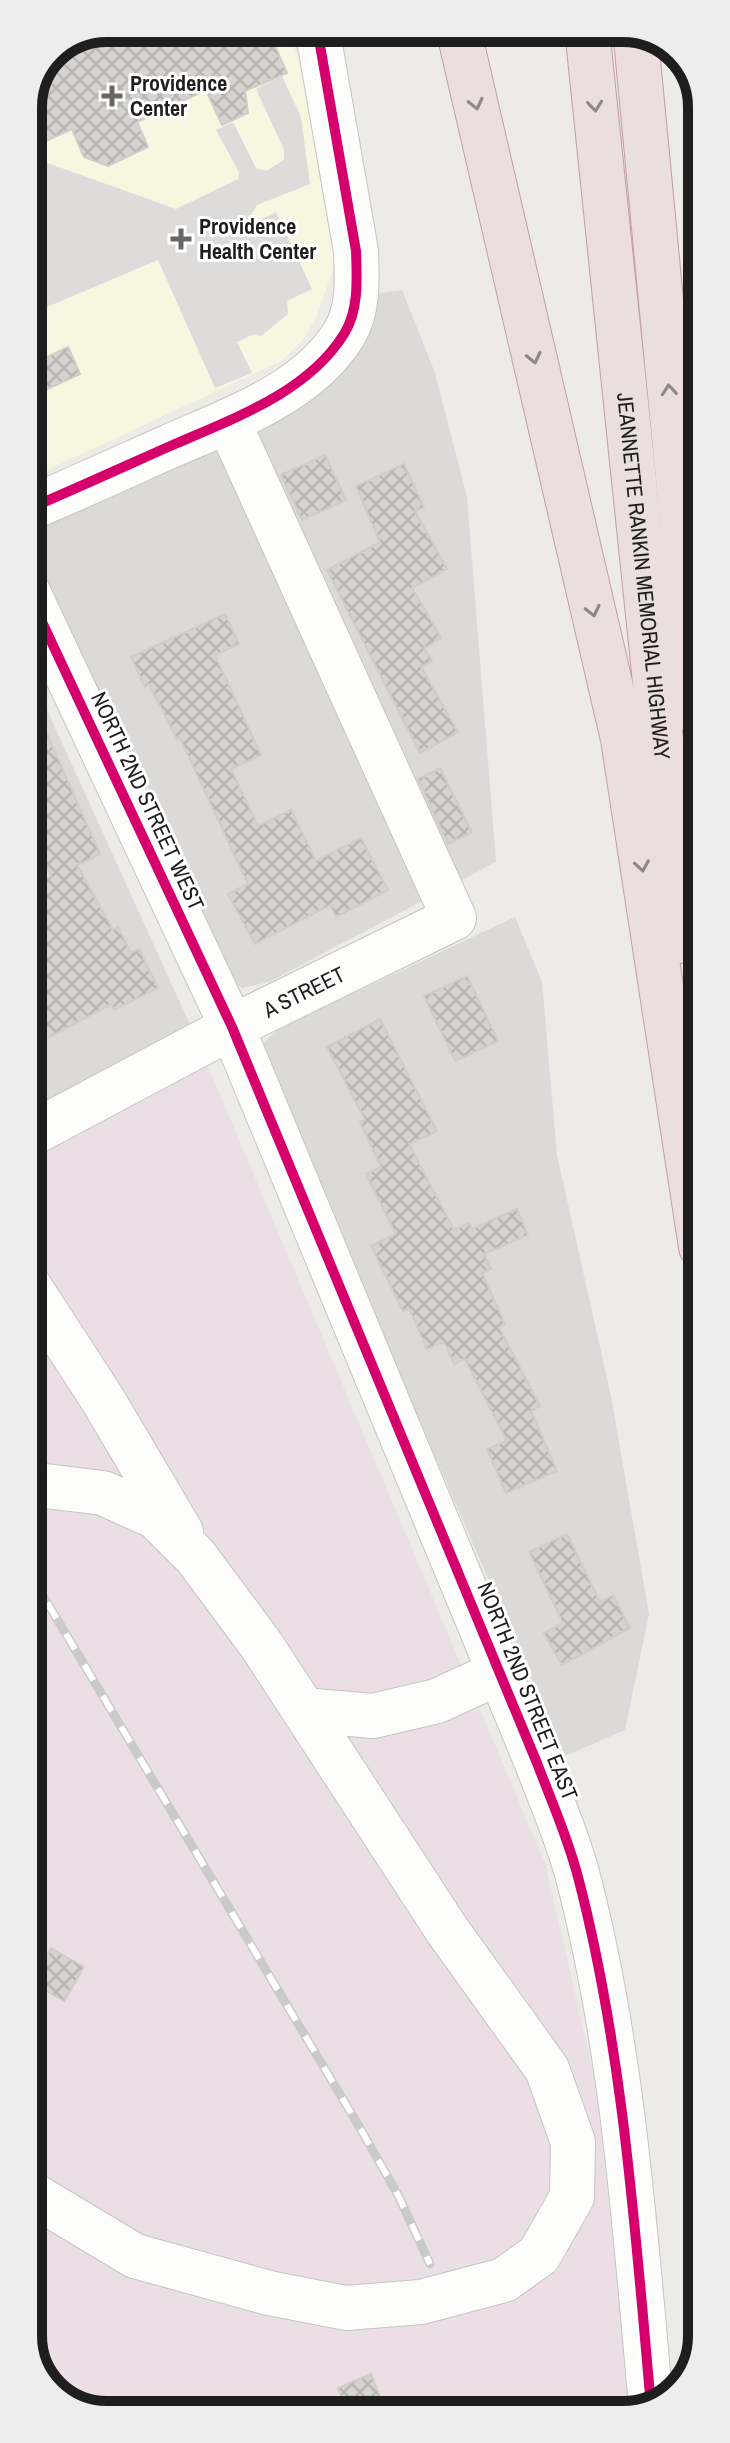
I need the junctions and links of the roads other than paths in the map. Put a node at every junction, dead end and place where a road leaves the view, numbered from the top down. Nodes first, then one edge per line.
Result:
1 (319, 42) edge
2 (461, 42) edge
3 (588, 42) edge
4 (636, 43) edge
5 (228, 421) junction
6 (42, 503) edge
7 (688, 582) edge
8 (42, 622) edge
9 (688, 998) edge
10 (232, 1027) junction
11 (42, 1128) edge
12 (688, 1162) edge
13 (42, 1306) edge
14 (42, 1486) edge
15 (196, 1557) junction
16 (500, 1672) junction
17 (304, 1710) junction
18 (42, 2200) edge
19 (650, 2395) edge

1 - 5 street
2 -> 12 highway
3 -> 9 highway, JEANNETTE RANKIN MEMORIAL HIGHWAY
7 -> 4 highway, JEANNETTE RANKIN MEMORIAL HIGHWAY
5 - 6 street
5 - 10 street, A STREET
8 - 10 street, NORTH 2ND STREET WEST
10 - 11 street, A STREET
10 - 16 street, NORTH 2ND STREET EAST
13 - 15 street
14 - 15 street
15 - 17 street
16 - 17 street
16 - 19 street, NORTH 2ND STREET EAST
17 - 18 street

